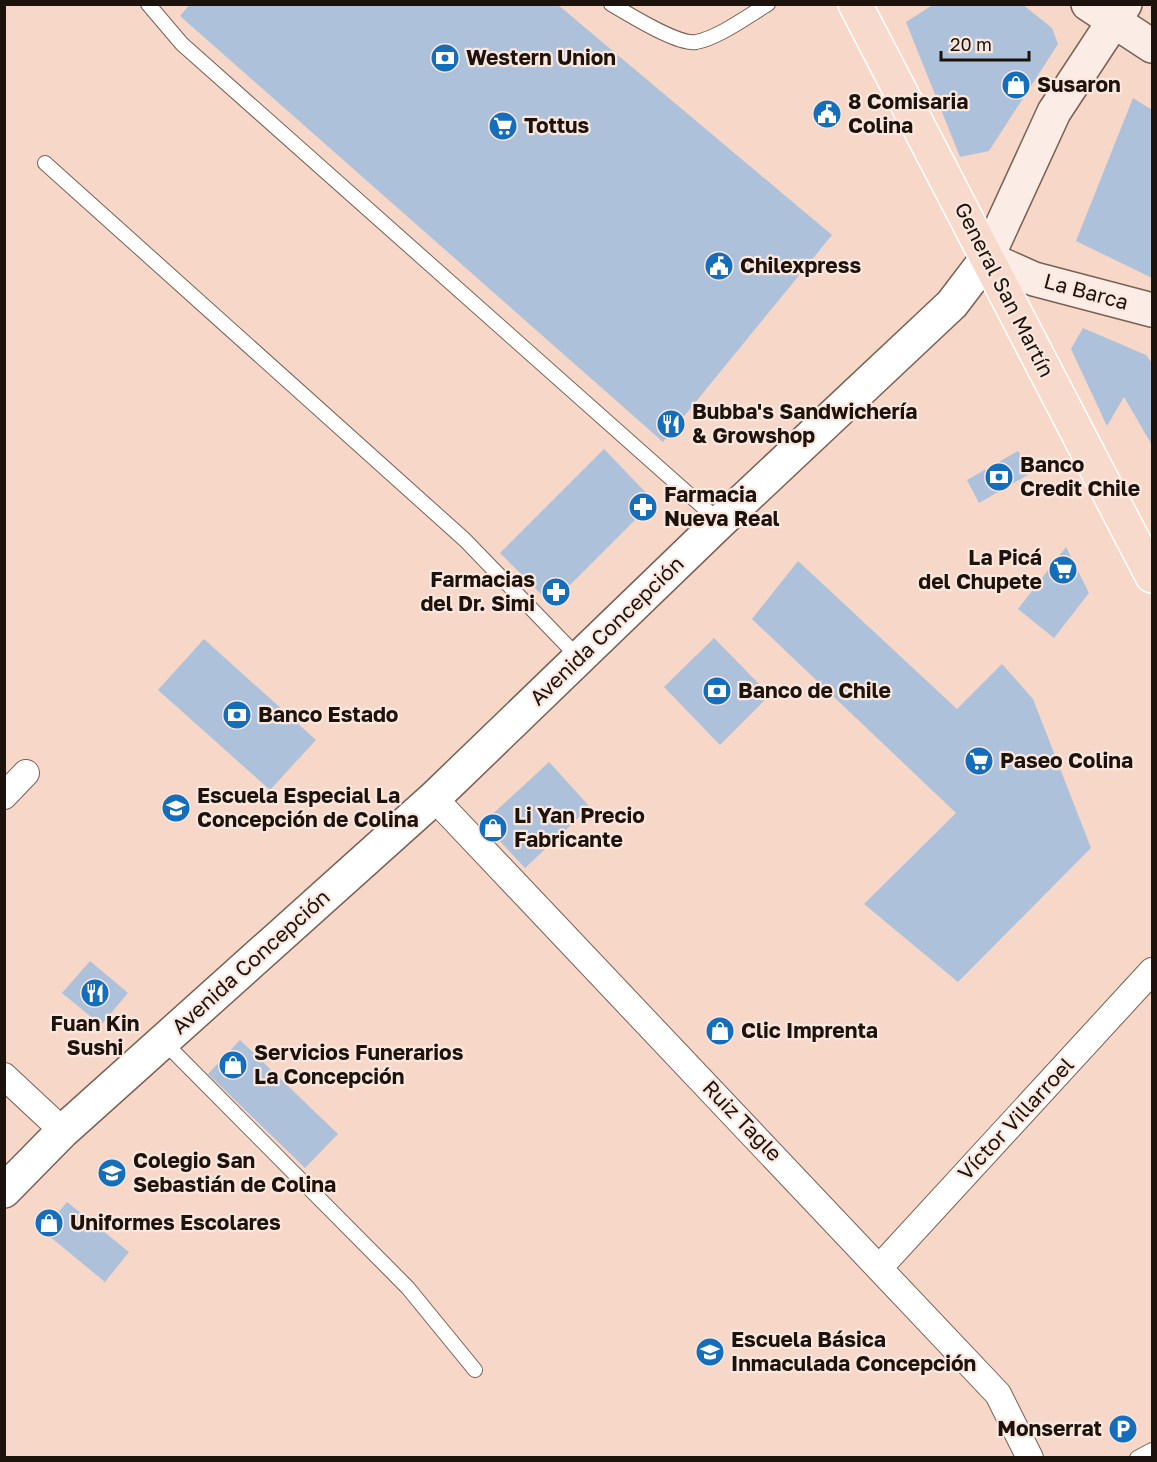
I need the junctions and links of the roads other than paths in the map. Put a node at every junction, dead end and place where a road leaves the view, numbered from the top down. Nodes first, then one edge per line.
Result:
1 (148, 4) edge
2 (610, 4) edge
3 (768, 4) edge
4 (855, 4) edge
5 (1109, 10) edge
6 (1152, 46) edge
7 (45, 164) dead end
8 (987, 258) junction
9 (1152, 310) edge
10 (720, 522) junction
11 (1152, 576) edge
12 (579, 658) junction
13 (26, 773) dead end
14 (4, 796) edge
15 (434, 798) junction
16 (1152, 971) edge
17 (163, 1041) junction
18 (4, 1076) edge
19 (63, 1131) junction
20 (4, 1191) edge
21 (880, 1267) junction
22 (475, 1370) dead end
23 (1152, 1450) edge
24 (1030, 1458) edge
25 (1137, 1458) edge

1 - 10 lane
2 - 3 lane
4 - 8 main road, General San Martín
5 - 6 main road
5 - 8 main road, Avenida Concepción
7 - 12 lane
8 - 9 main road, La Barca
8 - 10 street, Avenida Concepción
8 - 11 main road, General San Martín
10 - 12 street, Avenida Concepción
12 - 15 street, Avenida Concepción
13 - 14 street
15 - 17 street, Avenida Concepción
15 - 21 street, Ruiz Tagle
16 - 21 street, Víctor Villarroel
17 - 19 street, Avenida Concepción
17 - 22 lane
18 - 19 street
19 - 20 street, Avenida Concepción
21 - 24 street, Ruiz Tagle
23 - 25 lane

